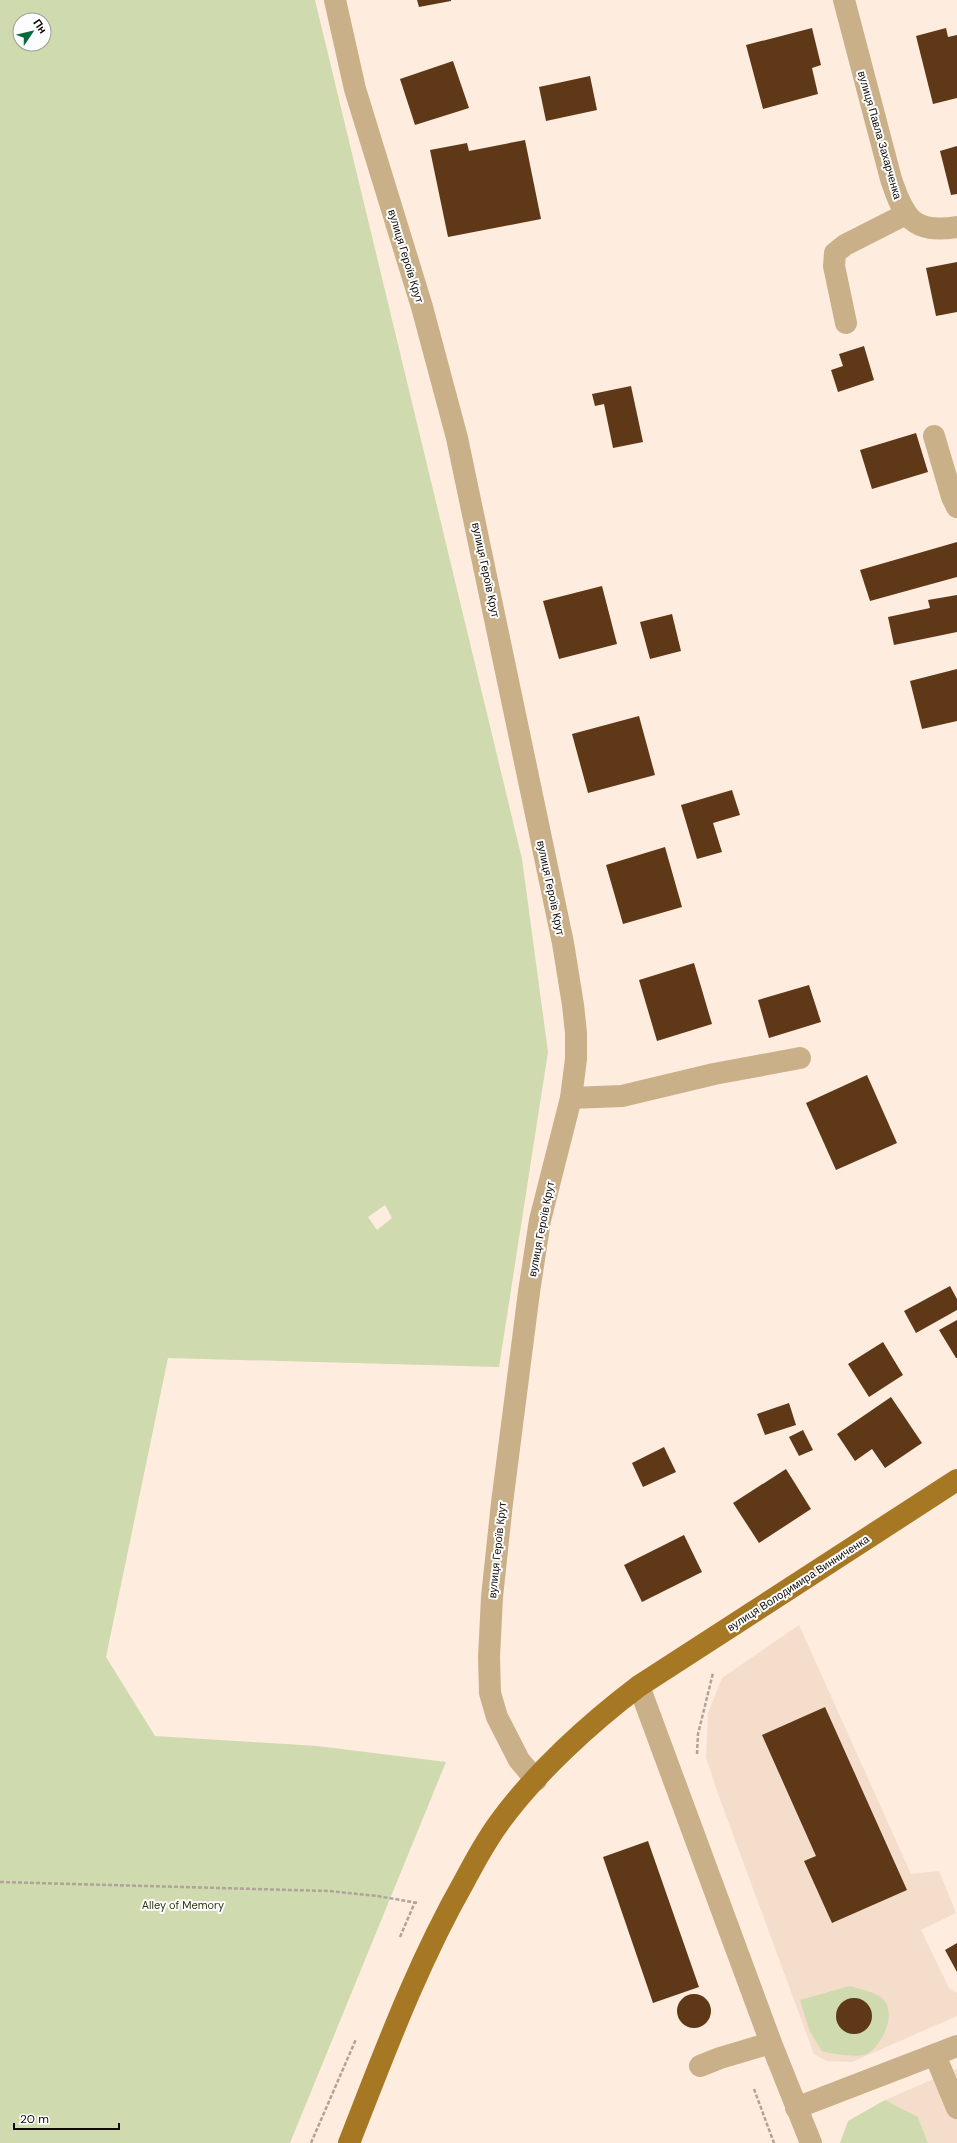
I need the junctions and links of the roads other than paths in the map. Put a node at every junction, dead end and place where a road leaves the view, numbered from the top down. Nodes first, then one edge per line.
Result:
1 (335, 0) edge
2 (844, 0) edge
3 (906, 214) junction
4 (957, 227) edge
5 (846, 322) dead end
6 (934, 436) dead end
7 (957, 507) edge
8 (800, 1058) dead end
9 (572, 1098) junction
10 (957, 1480) edge
11 (639, 1686) junction
12 (536, 1780) junction
13 (771, 2043) junction
14 (957, 2046) edge
15 (935, 2055) junction
16 (700, 2066) dead end
17 (796, 2108) junction
18 (957, 2108) edge
19 (349, 2143) edge
20 (811, 2143) edge

1 - 9 street, вулиця Героїв Крут
2 - 3 street, вулиця Павла Захарченка
3 - 4 street, вулиця Павла Захарченка
3 - 5 street
6 - 7 street
8 - 9 street
9 - 12 street, вулиця Героїв Крут
10 - 11 main road, вулиця Володимира Винниченка
11 - 12 main road, вулиця Володимира Винниченка
11 - 13 street
12 - 19 main road, вулиця Володимира Винниченка
13 - 16 street
13 - 17 street
14 - 15 street
15 - 17 street
15 - 18 street
17 - 20 street

